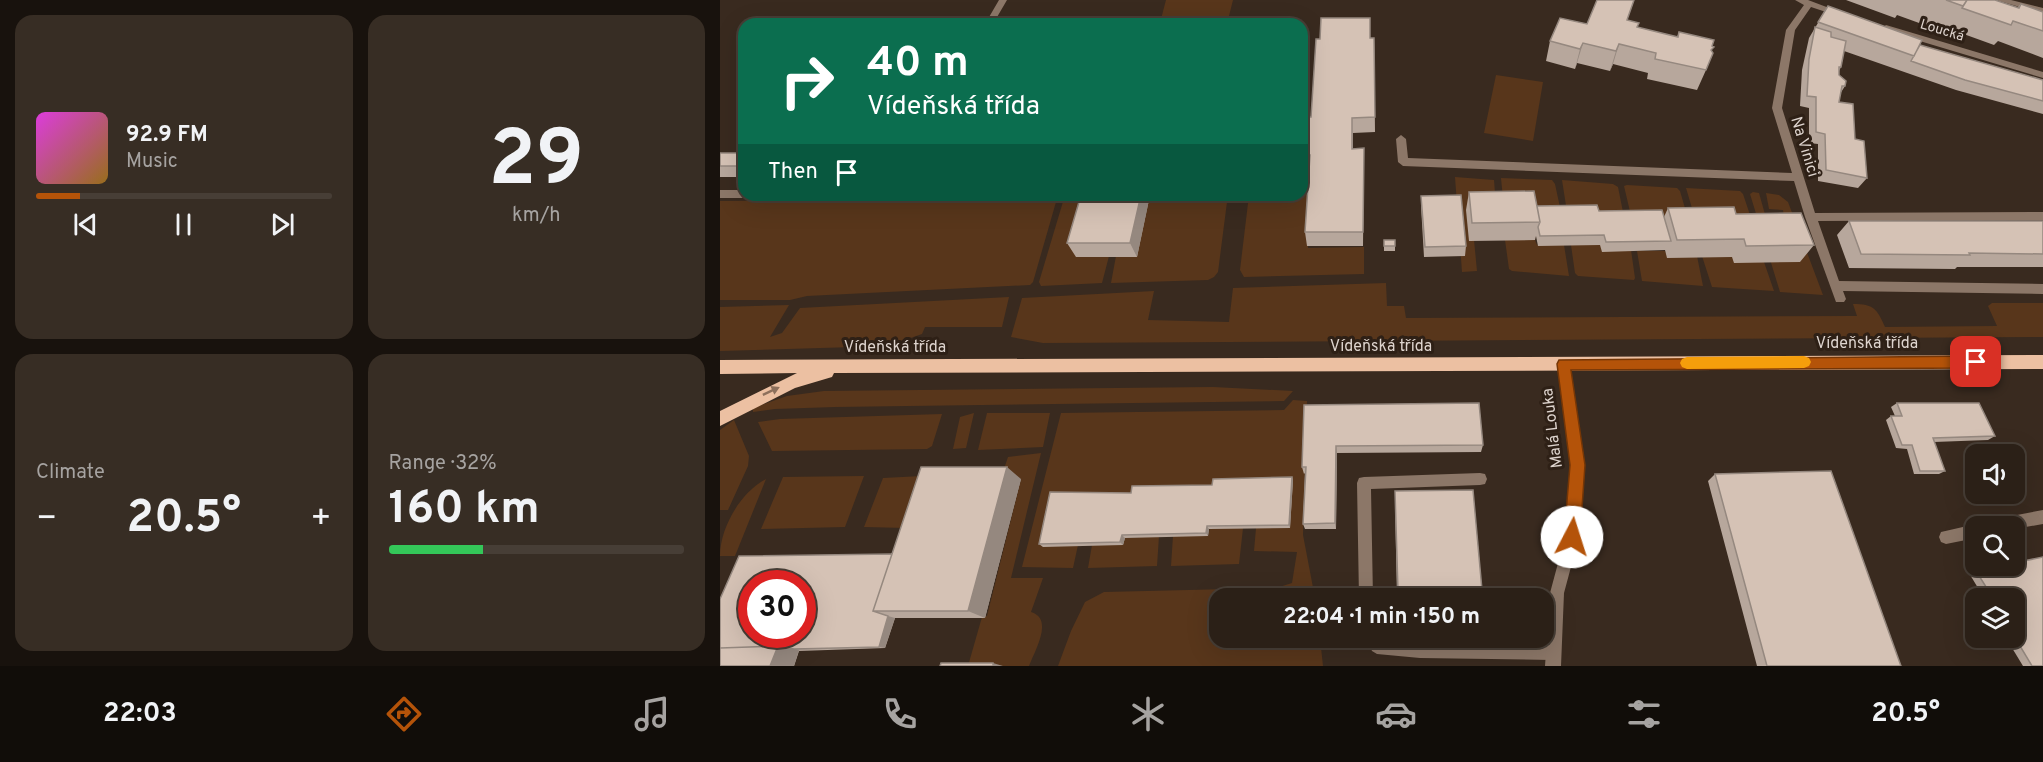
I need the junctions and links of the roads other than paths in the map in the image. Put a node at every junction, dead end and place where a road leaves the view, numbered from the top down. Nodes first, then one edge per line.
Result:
1 (1003, 0) edge
2 (2000, 0) edge
3 (1804, 2) edge
4 (2043, 11) edge
5 (992, 18) edge
6 (1853, 18) edge
7 (1875, 25) edge
8 (2043, 75) edge
9 (1401, 139) dead end
10 (1798, 177) junction
11 (720, 194) edge
12 (738, 194) edge
13 (2043, 216) edge
14 (1810, 217) junction
15 (1836, 286) junction
16 (2043, 289) edge
17 (1840, 298) dead end
18 (2043, 362) edge
19 (1564, 364) junction
20 (720, 367) edge
21 (856, 367) junction
22 (720, 419) edge
23 (1480, 479) dead end
24 (2043, 517) edge
25 (2025, 520) edge
26 (1965, 533) edge
27 (1946, 537) dead end
28 (1366, 588) edge
29 (1390, 648) edge
30 (1552, 659) edge

1 - 5 street
2 - 4 street
3 - 6 street
3 - 10 street, Na Vinici
7 - 8 street, Loucká
9 - 10 street
10 - 14 street, Na Vinici
11 - 12 street
13 - 14 street
14 - 15 street, Na Vinici
15 - 16 street
15 - 17 street, Na Vinici
18 - 19 main road, Vídeňská třída
19 - 21 main road, Vídeňská třída
19 - 30 street, Malá Louka
20 - 21 main road, Vídeňská třída
22 -> 21 main road
23 - 28 street
24 - 25 street
26 - 27 street
29 - 30 street

